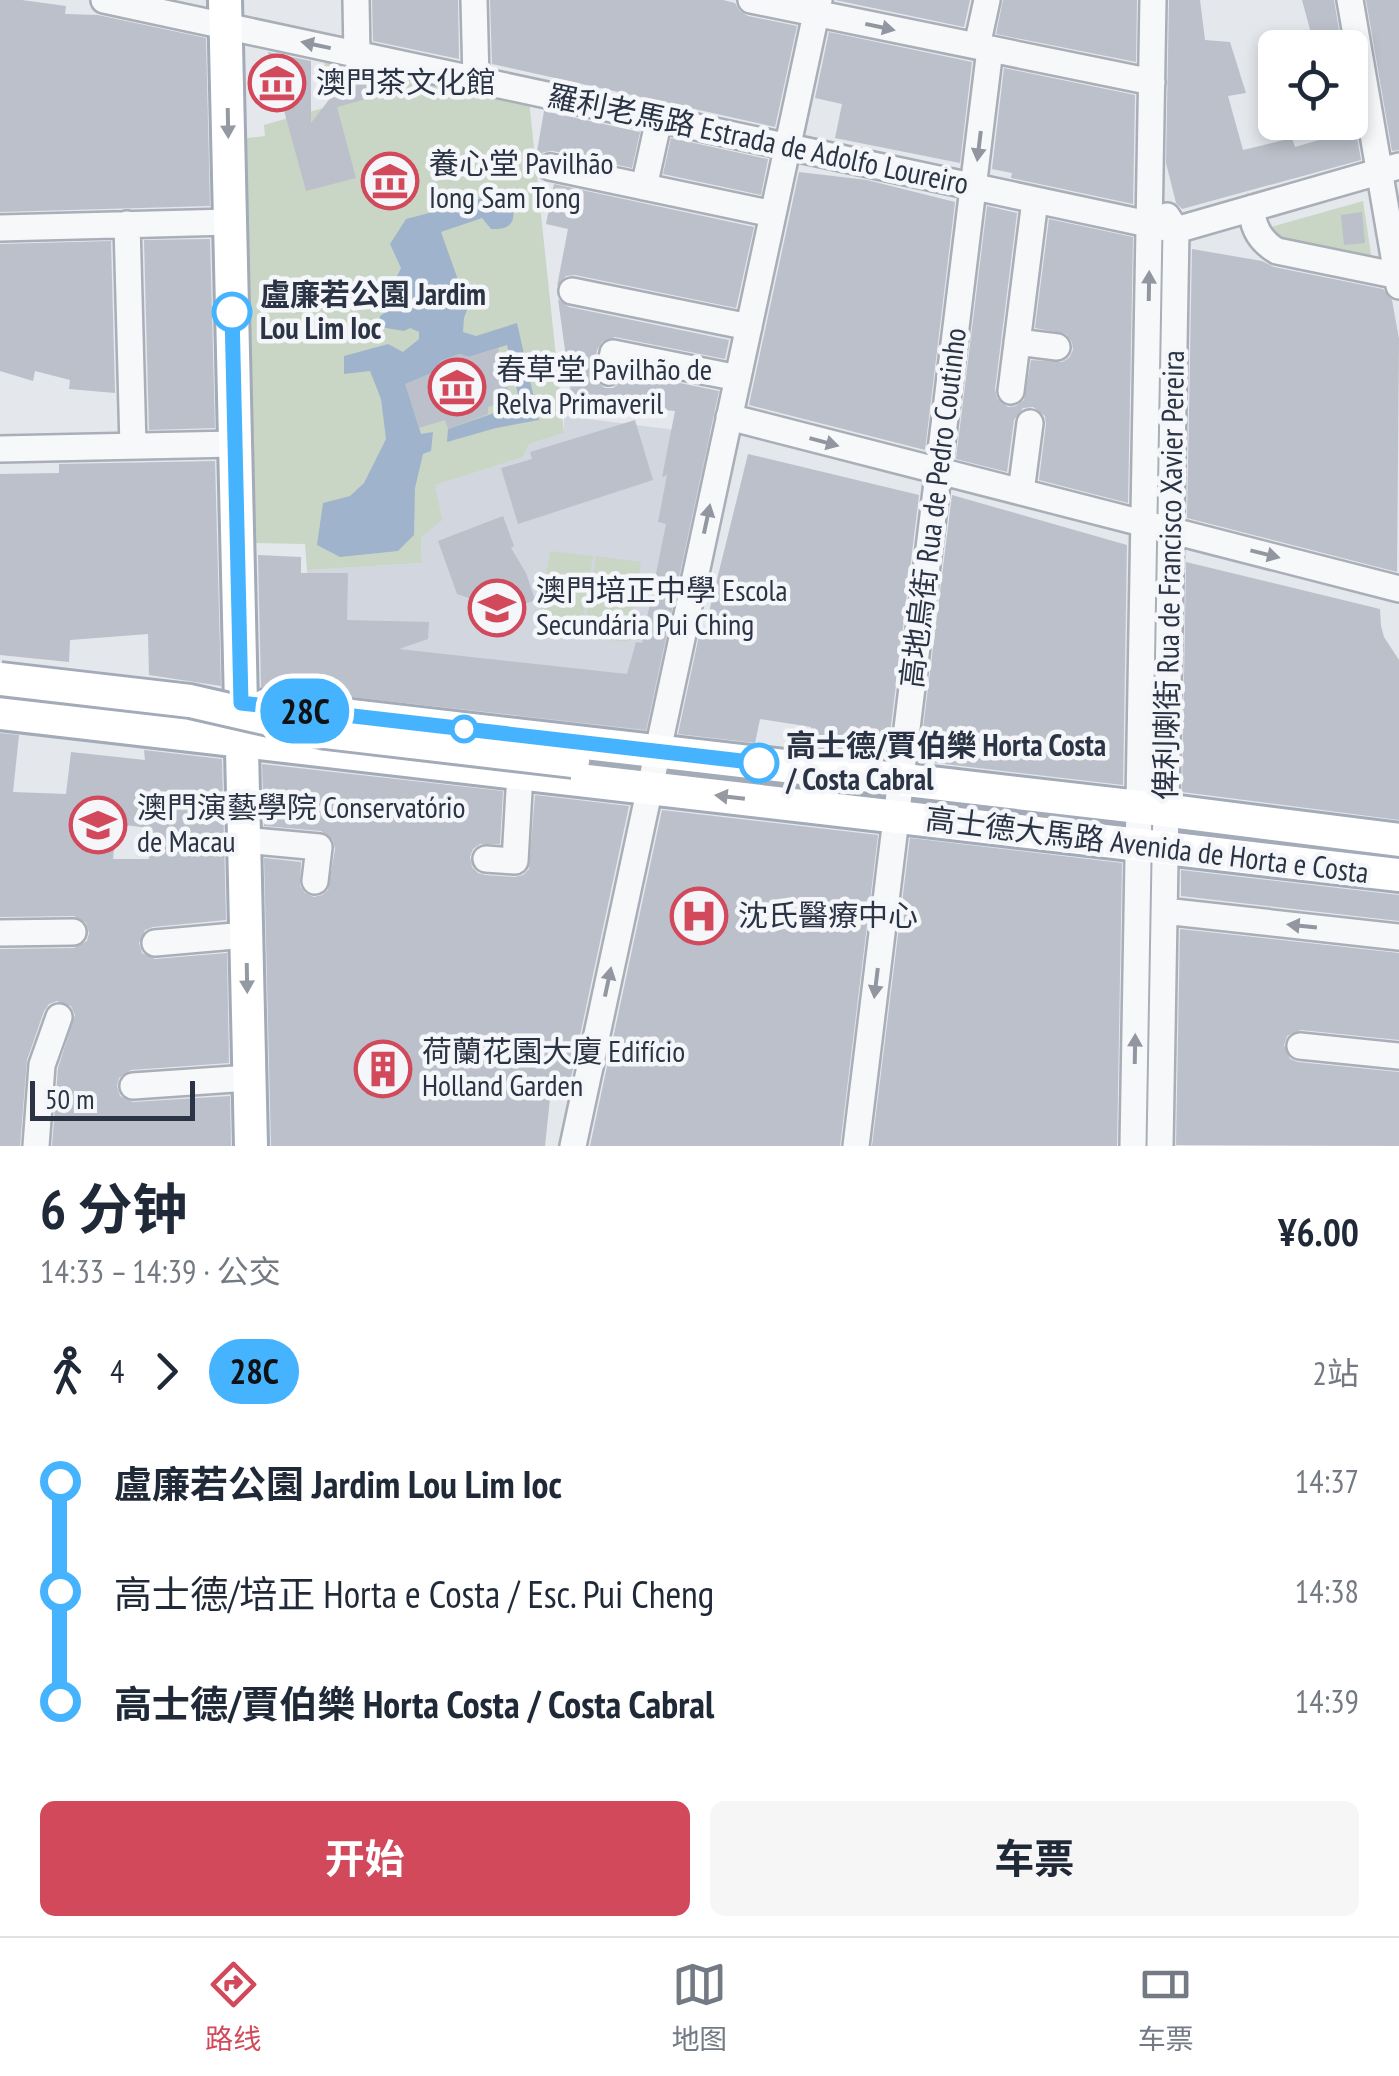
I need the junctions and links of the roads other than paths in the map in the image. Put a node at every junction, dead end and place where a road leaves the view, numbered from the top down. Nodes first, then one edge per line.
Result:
1 (104, 0) edge
2 (356, 0) edge
3 (474, 0) edge
4 (750, 0) edge
5 (987, 0) edge
6 (1153, 0) edge
7 (1350, 0) edge
8 (817, 7) edge
9 (225, 13) edge
10 (984, 48) junction
11 (357, 54) junction
12 (476, 80) junction
13 (1152, 82) junction
14 (659, 119) junction
15 (787, 146) junction
16 (550, 167) dead end
17 (1389, 169) edge
18 (644, 186) junction
19 (974, 186) junction
20 (1150, 191) junction
21 (1035, 200) junction
22 (1252, 208) junction
23 (773, 214) junction
24 (230, 222) junction
25 (127, 224) junction
26 (1150, 224) junction
27 (0, 228) edge
28 (1176, 230) junction
29 (1398, 280) edge
30 (572, 292) dead end
31 (748, 328) junction
32 (1017, 342) junction
33 (1057, 347) dead end
34 (609, 372) dead end
35 (738, 378) junction
36 (1011, 390) dead end
37 (729, 418) junction
38 (1030, 424) dead end
39 (235, 444) junction
40 (133, 446) junction
41 (0, 450) edge
42 (938, 471) junction
43 (1021, 492) junction
44 (1144, 524) junction
45 (1170, 531) junction
46 (1399, 589) edge
47 (0, 665) edge
48 (0, 680) edge
49 (0, 696) edge
50 (241, 703) junction
51 (0, 713) edge
52 (242, 741) junction
53 (658, 751) junction
54 (520, 773) junction
55 (900, 780) junction
56 (650, 788) junction
57 (1152, 809) junction
58 (896, 816) junction
59 (244, 840) junction
60 (1399, 840) edge
61 (1152, 846) junction
62 (486, 859) dead end
63 (1399, 875) edge
64 (315, 881) dead end
65 (1164, 910) junction
66 (72, 932) dead end
67 (0, 933) edge
68 (246, 935) junction
69 (1399, 937) edge
70 (156, 942) dead end
71 (60, 1017) dead end
72 (1300, 1046) dead end
73 (1399, 1056) edge
74 (249, 1078) junction
75 (133, 1086) dead end
76 (36, 1146) edge
77 (251, 1146) edge
78 (573, 1146) edge
79 (856, 1146) edge
80 (1133, 1146) edge
81 (1160, 1146) edge

1 - 9 street, 羅利老馬路 Estrada de Adolfo Loureiro
2 - 11 street
3 - 12 street
4 - 8 street
5 - 10 street, 高地烏街 Rua de Pedro Coutinho
6 - 13 street, 俾利喇街 Rua de Francisco Xavier Pereira
7 - 17 street
8 -> 10 street
8 - 15 street
11 -> 9 street, 羅利老馬路 Estrada de Adolfo Loureiro
9 -> 24 main road
10 - 13 street
10 -> 19 street, 高地烏街 Rua de Pedro Coutinho
11 - 12 street, 羅利老馬路 Estrada de Adolfo Loureiro
12 - 14 street, 羅利老馬路 Estrada de Adolfo Loureiro
13 - 20 street, 俾利喇街 Rua de Francisco Xavier Pereira
14 - 15 street, 羅利老馬路 Estrada de Adolfo Loureiro
14 - 18 street
15 - 19 street, 羅利老馬路 Estrada de Adolfo Loureiro
15 - 23 street
16 - 18 street
17 - 22 street
17 - 29 street
18 - 23 street
19 - 21 street, 羅利老馬路 Estrada de Adolfo Loureiro
19 - 42 street, 高地烏街 Rua de Pedro Coutinho
20 - 26 street, 俾利喇街 Rua de Francisco Xavier Pereira
20 - 28 street
21 - 26 street, 羅利老馬路 Estrada de Adolfo Loureiro
21 - 32 street
22 - 28 street
22 - 29 street
23 - 31 street
24 - 25 street
24 - 39 main road
25 - 27 street
25 - 40 street
26 - 28 street, 羅利老馬路 Estrada de Adolfo Loureiro
44 -> 26 street, 俾利喇街 Rua de Francisco Xavier Pereira
28 - 45 street, 俾利喇街 Rua de Francisco Xavier Pereira
30 - 31 street
31 - 35 street
32 - 33 street
32 - 36 street
34 - 35 street
35 - 37 street
37 -> 42 street
53 -> 37 street
38 - 43 street
39 - 40 street
39 - 50 main road
40 - 41 street
42 - 43 street
42 - 55 street, 高地烏街 Rua de Pedro Coutinho
43 - 44 street
44 - 45 street
44 - 57 street, 俾利喇街 Rua de Francisco Xavier Pereira
45 -> 46 street
45 - 57 street, 俾利喇街 Rua de Francisco Xavier Pereira
47 - 50 main road, 高士德大馬路 Avenida de Horta e Costa
48 - 53 main road, bridge
49 - 52 main road
50 - 52 main road
50 - 53 main road, 高士德大馬路 Avenida de Horta e Costa
51 - 52 main road, 高士德大馬路 Avenida de Horta e Costa
52 - 54 main road, 高士德大馬路 Avenida de Horta e Costa
52 - 59 main road
53 - 55 main road, 高士德大馬路 Avenida de Horta e Costa
53 - 56 street
54 - 56 main road, 高士德大馬路 Avenida de Horta e Costa
54 - 62 street
55 - 57 main road, 高士德大馬路 Avenida de Horta e Costa
55 - 58 street, 高地烏街 Rua de Pedro Coutinho
58 -> 56 main road, 高士德大馬路 Avenida de Horta e Costa
78 -> 56 street
57 - 60 main road, 高士德大馬路 Avenida de Horta e Costa
57 - 61 street, 俾利喇街 Rua de Francisco Xavier Pereira
58 - 61 main road, 高士德大馬路 Avenida de Horta e Costa
58 -> 79 street, 高地烏街 Rua de Pedro Coutinho
59 - 64 street
59 - 68 main road
61 - 63 main road, 高士德大馬路 Avenida de Horta e Costa
61 - 65 street, 俾利喇街 Rua de Francisco Xavier Pereira
80 -> 61 street, 俾利喇街 Rua de Francisco Xavier Pereira
69 -> 65 street
65 - 81 street, 俾利喇街 Rua de Francisco Xavier Pereira
66 - 67 street
68 - 70 street
68 -> 74 main road
71 - 76 street
72 - 73 street
74 - 75 street
74 - 77 main road

